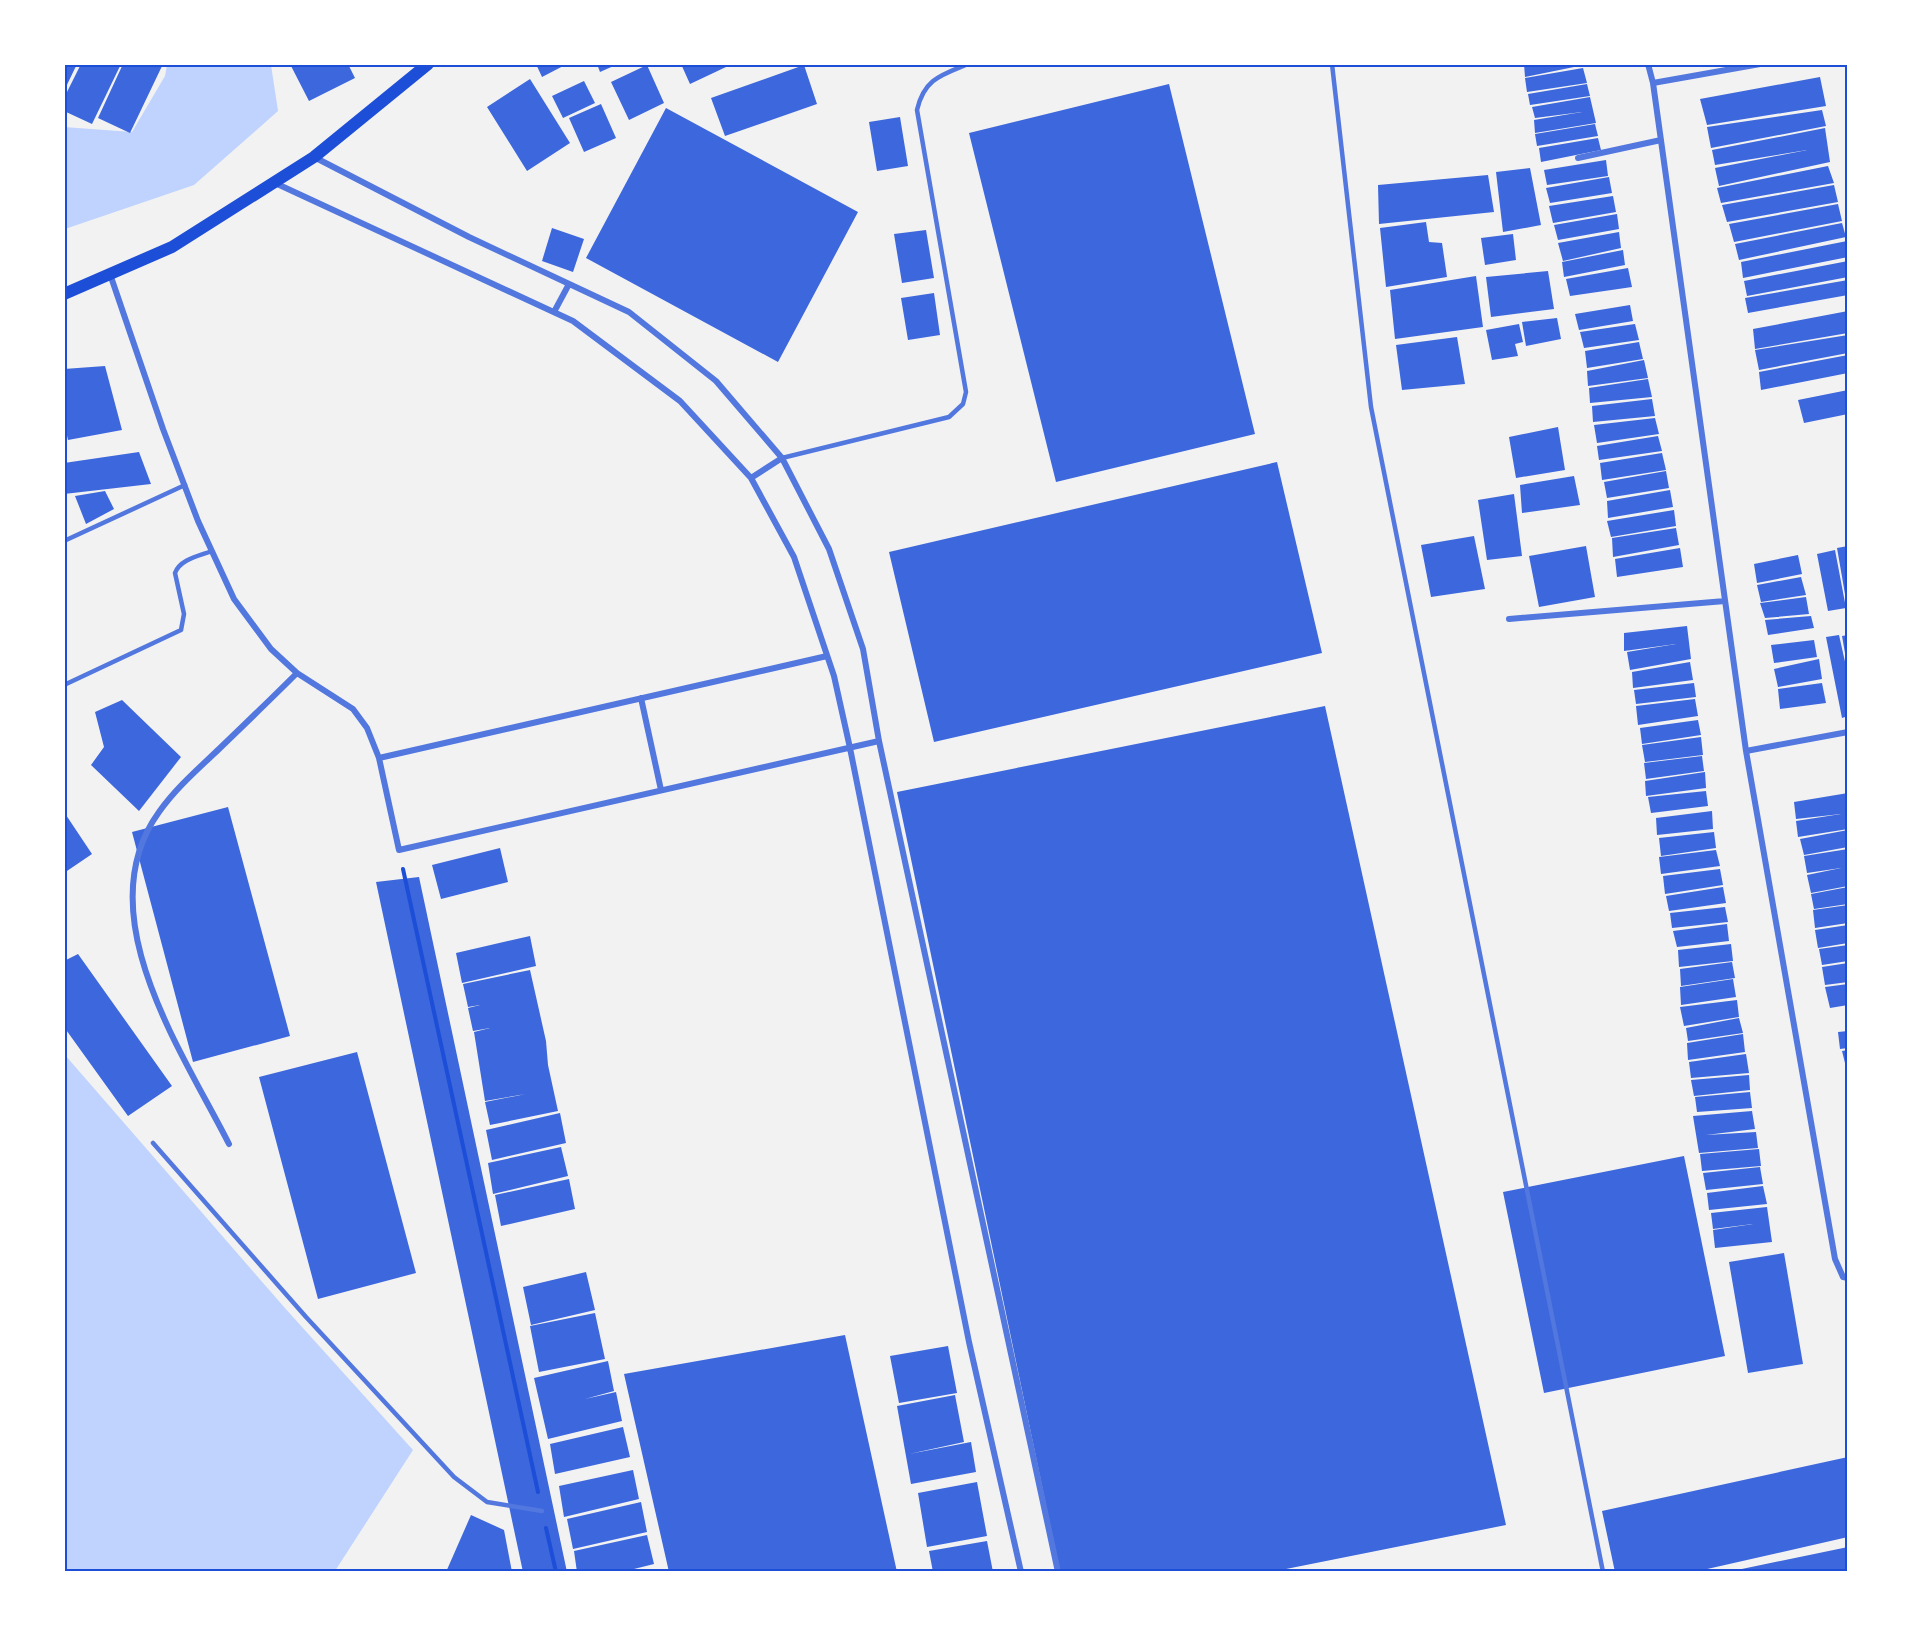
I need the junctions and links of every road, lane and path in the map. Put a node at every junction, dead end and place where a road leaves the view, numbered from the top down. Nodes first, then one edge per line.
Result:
1 (428, 64) edge
2 (968, 64) edge
3 (1332, 64) edge
4 (1648, 64) edge
5 (1760, 64) edge
6 (1653, 83) junction
7 (1661, 140) junction
8 (314, 156) junction
9 (1578, 158) dead end
10 (273, 183) junction
11 (110, 274) junction
12 (569, 284) junction
13 (64, 294) edge
14 (554, 312) junction
15 (782, 458) junction
16 (751, 478) junction
17 (185, 485) junction
18 (64, 541) edge
19 (212, 551) junction
20 (1725, 601) junction
21 (1509, 619) dead end
22 (827, 656) junction
23 (297, 673) junction
24 (64, 685) edge
25 (641, 698) junction
26 (1848, 732) edge
27 (879, 741) junction
28 (850, 748) junction
29 (1746, 751) junction
30 (379, 758) junction
31 (661, 790) junction
32 (399, 850) junction
33 (153, 1143) dead end
34 (229, 1144) dead end
35 (1848, 1278) edge
36 (542, 1511) junction
37 (556, 1572) edge
38 (1020, 1572) edge
39 (1058, 1572) edge
40 (1603, 1572) edge

1 - 8 main road
2 - 15 lane
3 - 40 lane
4 - 6 street
5 - 6 street
6 - 7 street
7 - 9 street
7 - 20 street
8 - 10 main road
8 - 12 street
10 - 11 main road
10 - 14 street
11 - 13 main road
11 - 17 street
12 - 14 street
12 - 15 street
14 - 16 street
15 - 16 street
15 - 27 street
16 - 22 street
17 - 18 lane
17 - 19 street
19 - 23 street
19 - 24 lane
20 - 21 street
20 - 29 street
22 - 25 street
22 - 28 street
23 - 30 street
23 - 34 street
25 - 30 street
25 - 31 street
26 - 29 street
27 - 28 street
27 - 39 street
28 - 31 street
28 - 38 street
29 - 35 street
30 - 32 street
31 - 32 street
32 - 36 path
33 - 36 lane
36 - 37 path

